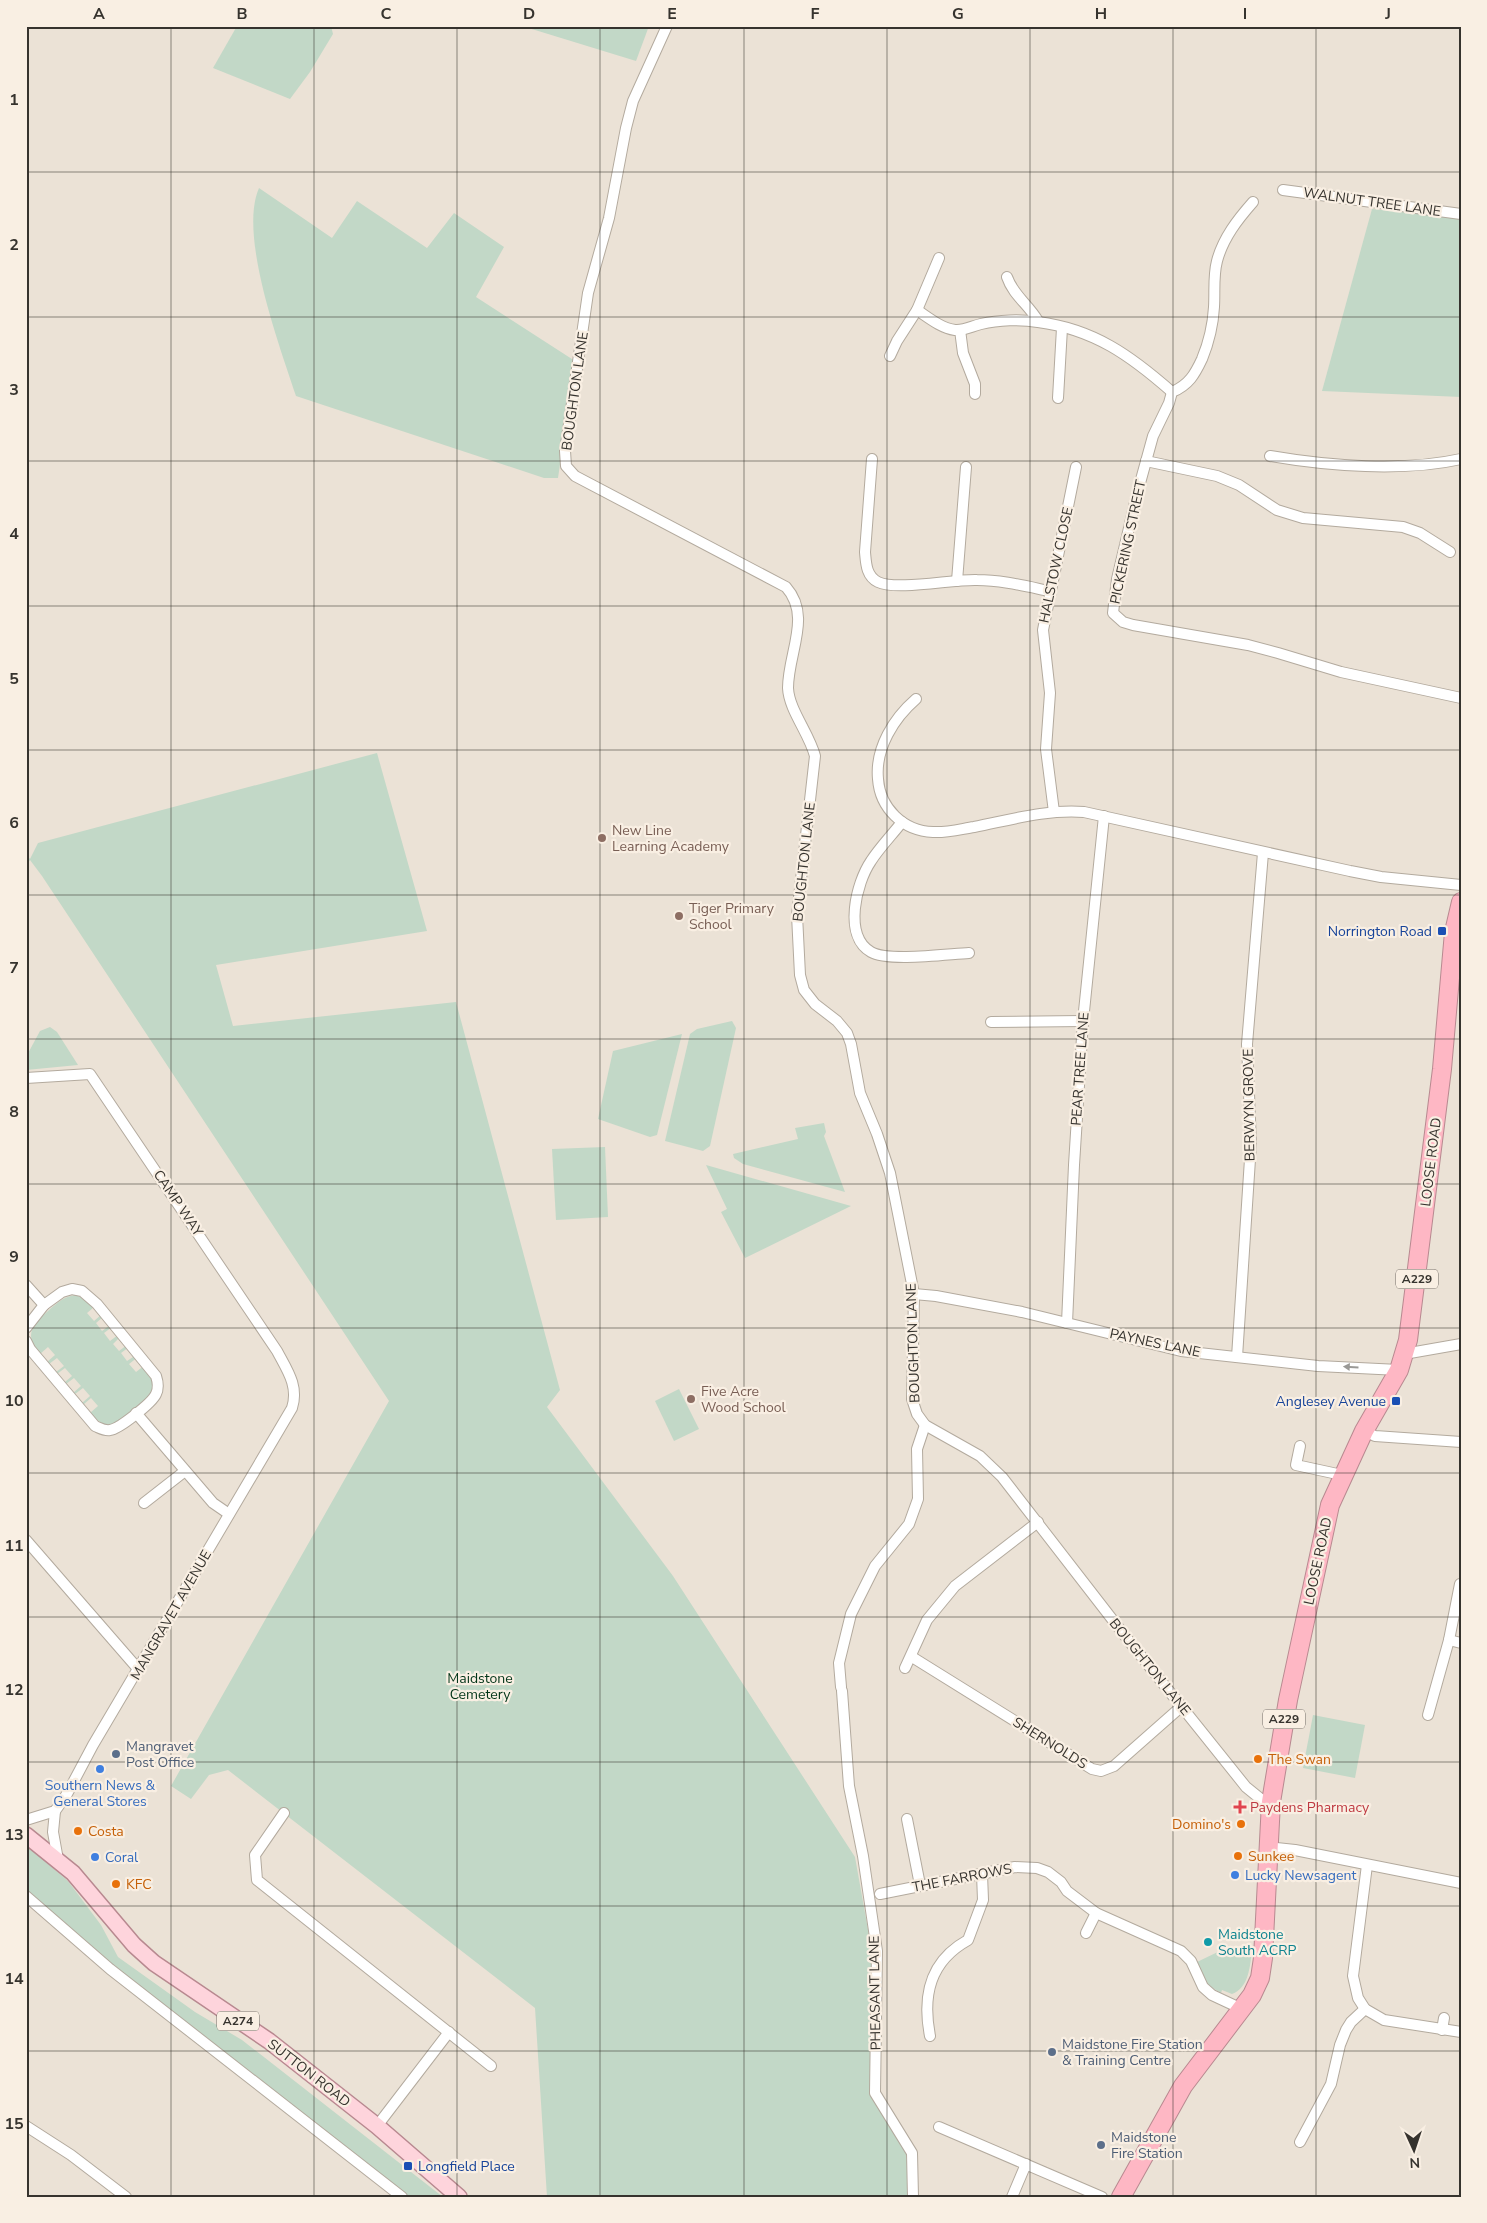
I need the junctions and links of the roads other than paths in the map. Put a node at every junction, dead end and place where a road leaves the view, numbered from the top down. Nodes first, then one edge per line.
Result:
1 (667, 26) edge
2 (1283, 190) dead end
3 (1253, 202) dead end
4 (1461, 214) edge
5 (939, 258) dead end
6 (1007, 277) dead end
7 (917, 310) junction
8 (1038, 322) junction
9 (1062, 328) junction
10 (960, 330) junction
11 (890, 356) dead end
12 (1172, 392) junction
13 (975, 394) dead end
14 (1058, 398) dead end
15 (1270, 456) dead end
16 (872, 459) dead end
17 (1461, 459) edge
18 (1146, 461) junction
19 (966, 466) dead end
20 (1076, 467) dead end
21 (1450, 552) dead end
22 (957, 580) junction
23 (1049, 591) junction
24 (1461, 698) edge
25 (916, 699) dead end
26 (1054, 812) junction
27 (1104, 816) junction
28 (902, 822) junction
29 (1263, 852) junction
30 (1461, 886) edge
31 (1461, 902) edge
32 (970, 953) dead end
33 (1083, 1021) junction
34 (991, 1022) dead end
35 (26, 1078) edge
36 (26, 1285) edge
37 (914, 1294) junction
38 (44, 1305) junction
39 (1067, 1323) junction
40 (26, 1328) edge
41 (26, 1341) edge
42 (1461, 1344) edge
43 (1237, 1357) junction
44 (1402, 1362) junction
45 (295, 1389) joint
46 (136, 1413) junction
47 (925, 1425) junction
48 (1364, 1431) junction
49 (1461, 1442) edge
50 (1300, 1446) dead end
51 (185, 1471) junction
52 (1342, 1475) junction
53 (144, 1503) dead end
54 (229, 1514) junction
55 (1038, 1522) junction
56 (26, 1540) edge
57 (1460, 1584) edge
58 (1449, 1640) junction
59 (1461, 1643) edge
60 (912, 1657) junction
61 (905, 1668) dead end
62 (139, 1670) junction
63 (1182, 1706) junction
64 (1428, 1715) dead end
65 (1271, 1802) junction
66 (55, 1812) junction
67 (284, 1813) dead end
68 (907, 1819) dead end
69 (26, 1820) edge
70 (26, 1835) edge
71 (1268, 1846) junction
72 (58, 1860) junction
73 (1368, 1865) junction
74 (982, 1874) junction
75 (1461, 1882) edge
76 (920, 1885) junction
77 (880, 1894) dead end
78 (26, 1896) edge
79 (1096, 1913) junction
80 (1086, 1933) dead end
81 (1242, 2009) junction
82 (1365, 2009) junction
83 (1444, 2018) dead end
84 (1442, 2030) junction
85 (449, 2032) junction
86 (1461, 2032) edge
87 (930, 2036) dead end
88 (491, 2066) dead end
89 (26, 2126) edge
90 (377, 2126) junction
91 (939, 2127) dead end
92 (1300, 2142) dead end
93 (1026, 2164) junction
94 (458, 2196) edge
95 (126, 2197) edge
96 (402, 2197) edge
97 (913, 2197) edge
98 (1012, 2197) edge
99 (1102, 2197) edge
100 (1121, 2197) edge

1 - 37 street, BOUGHTON LANE
2 - 4 street, WALNUT TREE LANE
3 - 12 street
5 - 7 street
6 - 8 street
7 - 10 street
7 - 11 street
8 - 9 street
8 - 10 street
9 - 12 street
9 - 14 street
10 - 13 street
12 - 18 street, PICKERING STREET
15 - 17 street
16 - 22 street
18 - 21 street
18 - 24 street, PICKERING STREET
19 - 22 street
20 - 23 street, HALSTOW CLOSE
22 - 23 street
23 - 26 street, HALSTOW CLOSE
25 - 28 street
26 - 27 street
26 - 28 street
27 - 29 street
27 - 33 street, PEAR TREE LANE
28 - 32 street
29 - 30 street
29 - 43 street, BERWYN GROVE
31 - 44 highway, LOOSE ROAD / A229
33 - 34 street
33 - 39 street, PEAR TREE LANE
35 - 45 street, CAMP WAY
36 - 38 street
37 - 39 street, PAYNES LANE
37 - 47 street, BOUGHTON LANE
38 - 40 street
38 - 46 street
39 - 43 street, PAYNES LANE
41 - 46 street
42 - 44 street, PAYNES LANE
44 -> 43 street, PAYNES LANE
44 - 48 highway, LOOSE ROAD / A229
45 - 54 street, MANGRAVET AVENUE
46 - 51 street
47 - 55 street, BOUGHTON LANE
47 - 97 street, PHEASANT LANE
48 - 49 street
48 - 52 highway, LOOSE ROAD / A229
50 - 52 street
51 - 53 street
51 - 54 street
52 - 65 highway, LOOSE ROAD / A229
54 - 62 street, MANGRAVET AVENUE
55 - 60 street
55 - 63 street, BOUGHTON LANE
56 - 62 street
57 - 58 street
58 - 59 street
58 - 64 street
60 - 61 street
60 - 63 street, SHERNOLDS
62 - 66 street, MANGRAVET AVENUE
63 - 65 street, BOUGHTON LANE
65 - 71 highway, LOOSE ROAD / A229
66 - 69 street
66 - 72 street
67 - 85 street
68 - 76 street
70 - 72 main road, SUTTON ROAD / A274
71 - 73 street
71 - 81 highway, LOOSE ROAD / A229
72 - 90 main road, SUTTON ROAD / A274
73 - 75 street
73 - 82 street
74 - 76 street, THE FARROWS
74 - 79 street, THE FARROWS
74 - 87 street
76 - 77 street, THE FARROWS
78 - 96 street
79 - 80 street
79 - 81 street, THE FARROWS
81 - 100 highway, LOOSE ROAD / A229
82 - 84 street
82 - 92 street
83 - 84 street
84 - 86 street
85 - 88 street
85 - 90 street
89 - 95 street
90 - 94 main road, SUTTON ROAD / A274
91 - 93 street
93 - 98 street
93 - 99 street

